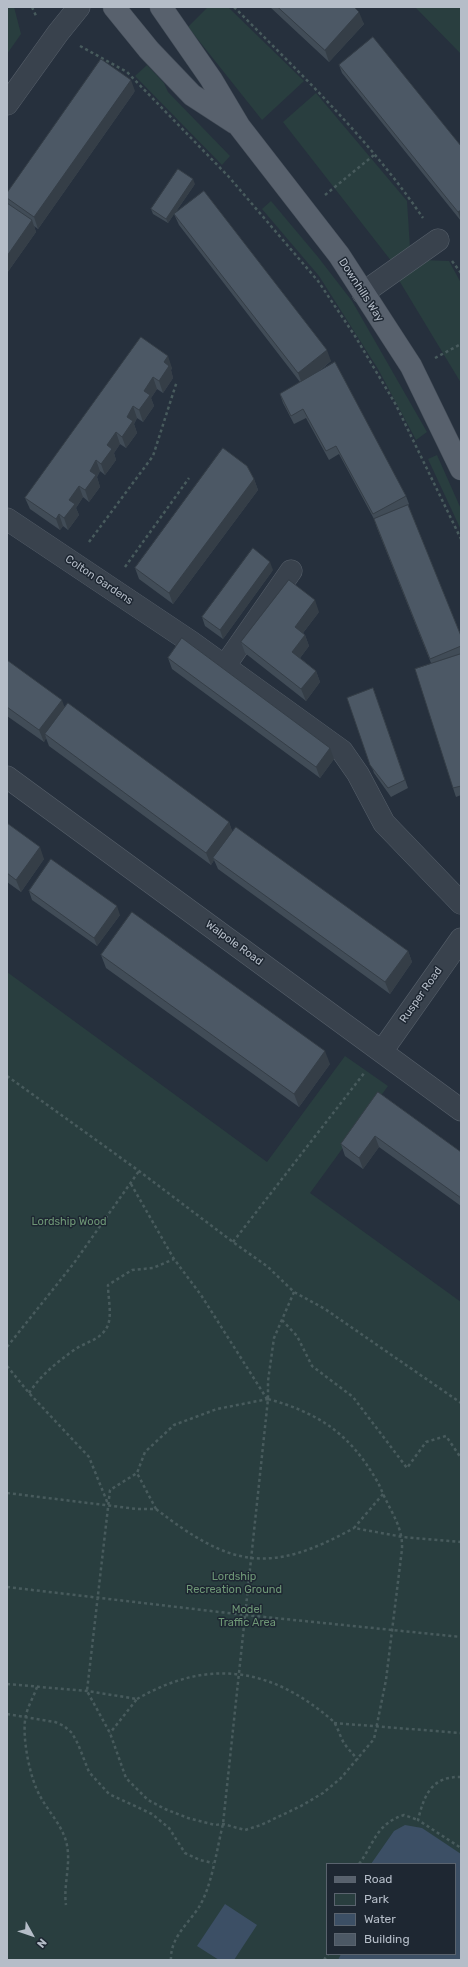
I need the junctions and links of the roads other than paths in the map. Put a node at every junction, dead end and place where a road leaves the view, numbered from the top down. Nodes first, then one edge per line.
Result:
1 (79, 7) edge
2 (114, 7) edge
3 (161, 7) edge
4 (7, 104) edge
5 (239, 126) junction
6 (438, 240) road end
7 (363, 293) junction
8 (458, 457) edge
9 (7, 519) edge
10 (291, 570) dead end
11 (224, 666) junction
12 (7, 777) edge
13 (461, 903) edge
14 (461, 939) edge
15 (382, 1051) junction
16 (461, 1110) edge

1 - 4 street
2 - 5 main road, Downhills Way
3 - 5 main road, Downhills Way
5 - 7 main road, Downhills Way
6 - 7 street
7 - 8 main road, Downhills Way
9 - 11 street, Colton Gardens
10 - 11 street
11 - 13 street, Colton Gardens
12 - 15 street, Walpole Road
14 - 15 street, Rusper Road
15 - 16 street, Walpole Road

